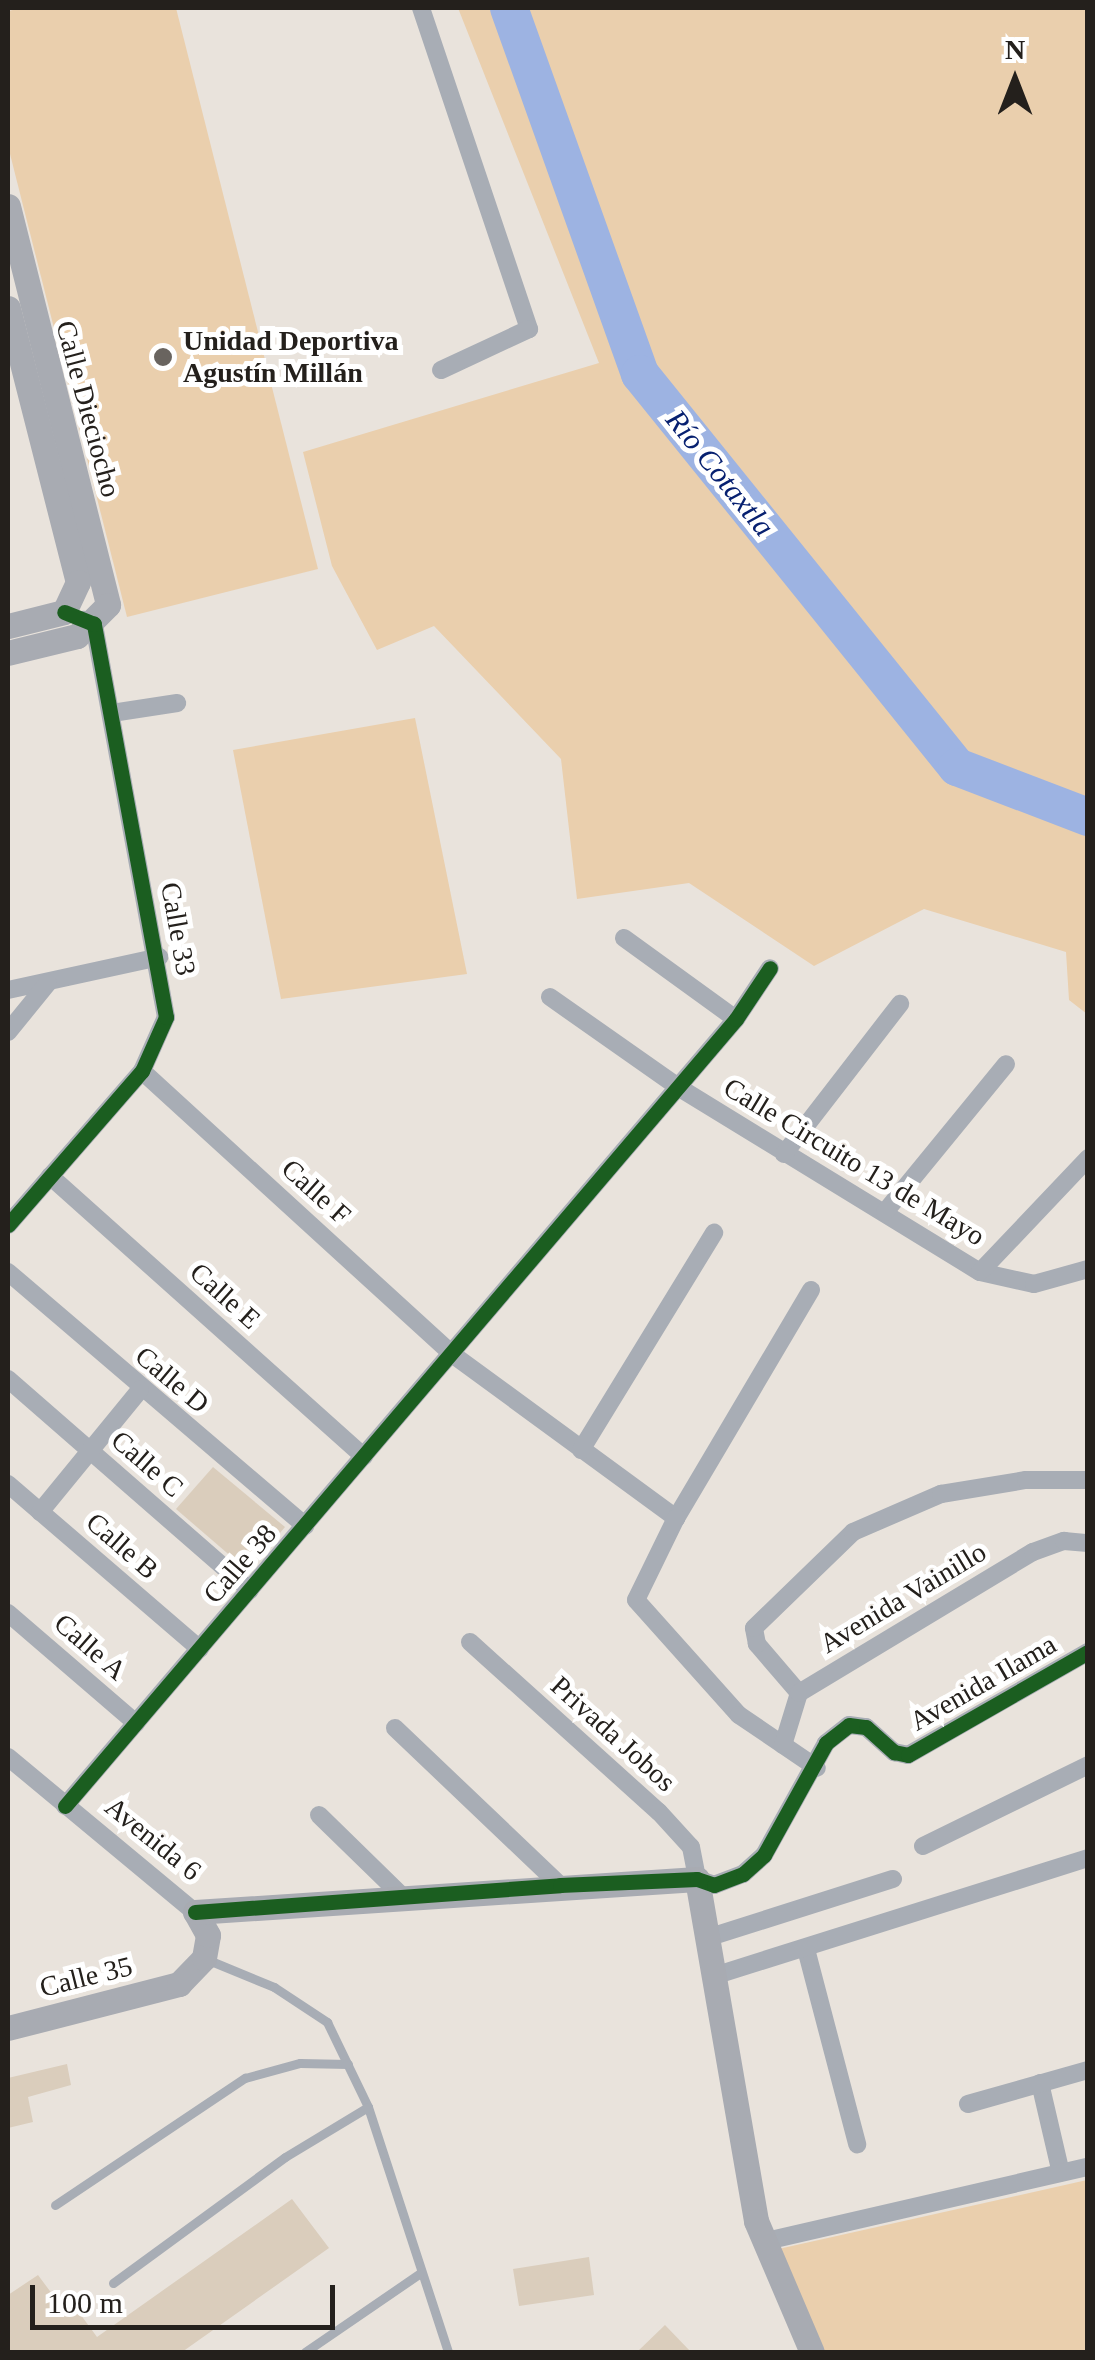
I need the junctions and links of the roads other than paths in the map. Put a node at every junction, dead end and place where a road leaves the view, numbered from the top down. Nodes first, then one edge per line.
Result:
1 (421, 8) edge
2 (8, 206) edge
3 (8, 308) edge
4 (22, 352) edge
5 (441, 370) dead end
6 (64, 612) junction
7 (94, 624) junction
8 (8, 626) edge
9 (8, 653) edge
10 (176, 703) dead end
11 (112, 713) junction
12 (624, 938) dead end
13 (160, 957) junction
14 (770, 968) dead end
15 (48, 982) junction
16 (8, 990) edge
17 (550, 997) dead end
18 (900, 1004) dead end
19 (736, 1019) junction
20 (8, 1032) edge
21 (1006, 1064) dead end
22 (142, 1071) junction
23 (678, 1087) junction
24 (784, 1154) junction
25 (1088, 1158) edge
26 (50, 1176) junction
27 (885, 1212) junction
28 (8, 1224) edge
29 (714, 1233) dead end
30 (1088, 1270) edge
31 (8, 1272) edge
32 (980, 1272) junction
33 (811, 1290) dead end
34 (452, 1354) junction
35 (8, 1378) edge
36 (140, 1390) junction
37 (581, 1450) junction
38 (90, 1451) junction
39 (364, 1457) junction
40 (1088, 1480) edge
41 (8, 1484) edge
42 (40, 1512) junction
43 (676, 1518) junction
44 (304, 1526) junction
45 (1088, 1542) edge
46 (250, 1590) junction
47 (8, 1613) edge
48 (470, 1642) dead end
49 (200, 1649) junction
50 (1088, 1652) edge
51 (799, 1693) junction
52 (136, 1723) junction
53 (395, 1728) dead end
54 (783, 1745) junction
55 (8, 1758) edge
56 (1088, 1765) edge
57 (817, 1768) junction
58 (65, 1806) junction
59 (319, 1815) dead end
60 (923, 1846) dead end
61 (1088, 1858) edge
62 (893, 1878) dead end
63 (698, 1879) junction
64 (560, 1885) junction
65 (400, 1894) junction
66 (194, 1912) junction
67 (710, 1937) junction
68 (806, 1949) junction
69 (204, 1958) junction
70 (717, 1975) junction
71 (8, 2028) edge
72 (348, 2064) junction
73 (1088, 2070) edge
74 (1040, 2083) junction
75 (968, 2104) dead end
76 (368, 2107) junction
77 (857, 2144) dead end
78 (1088, 2167) edge
79 (1061, 2173) junction
80 (55, 2205) dead end
81 (762, 2242) junction
82 (420, 2274) junction
83 (113, 2282) dead end
84 (306, 2352) edge
85 (448, 2352) edge
86 (812, 2352) edge

1 - 5 street
2 - 4 street, Calle Dieciocho
3 - 4 street, Calle Dieciocho
4 - 6 street, Calle Dieciocho
4 - 7 street, Calle Dieciocho
6 - 7 street
6 - 8 street
7 - 9 street
7 - 11 street, Calle 33
10 - 11 street
11 - 13 street, Calle 33
12 - 19 street
13 - 15 street
13 - 22 street, Calle 33
14 - 19 street, Calle 38
15 - 16 street
15 - 20 street
17 - 23 street, Calle Circuito 13 de Mayo
18 - 24 street
19 - 23 street, Calle 38
21 - 27 street
22 - 26 street, Calle 33
22 - 34 street, Calle F
23 - 24 street, Calle Circuito 13 de Mayo
23 - 34 street, Calle 38
24 - 27 street, Calle Circuito 13 de Mayo
25 - 32 street
26 - 28 street, Calle 33
26 - 39 street, Calle E
27 - 32 street, Calle Circuito 13 de Mayo
29 - 37 street
30 - 32 street, Calle Circuito 13 de Mayo
31 - 36 street, Calle D
33 - 43 street
34 - 37 street, Calle F
34 - 39 street, Calle 38
35 - 38 street, Calle C
36 - 38 street
36 - 44 street, Calle D
37 - 43 street, Calle F
38 - 42 street
38 - 46 street, Calle C
39 - 44 street, Calle 38
40 - 51 street
41 - 42 street, Calle B
42 - 49 street, Calle B
43 - 54 street
44 - 46 street, Calle 38
45 - 51 street, Avenida Vainillo
46 - 49 street, Calle 38
47 - 52 street, Calle A
48 - 63 street, Privada Jobos
49 - 52 street, Calle 38
50 - 57 street, Avenida Ilama
51 - 54 street
52 - 58 street, Calle 38
53 - 64 street
54 - 57 street
55 - 58 street, Avenida 6
56 - 60 street
57 - 63 street
58 - 66 street, Avenida 6
59 - 65 street
61 - 68 street
62 - 67 street
63 - 64 street
63 - 67 street
64 - 65 street
65 - 66 street
66 - 69 street, Avenida 6
67 - 70 street
68 - 70 street
68 - 77 street
69 - 71 street, Calle 35
69 - 72 lane
70 - 81 street
72 - 76 lane
72 - 80 lane
73 - 74 street
74 - 75 street
74 - 79 street
76 - 82 lane
76 - 83 lane
78 - 79 street
79 - 81 street
81 - 86 street
82 - 84 lane
82 - 85 lane

